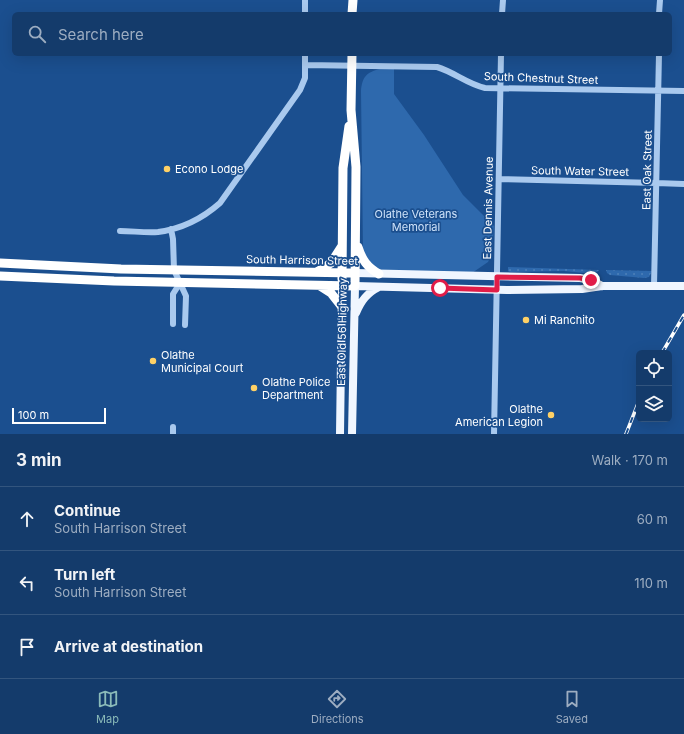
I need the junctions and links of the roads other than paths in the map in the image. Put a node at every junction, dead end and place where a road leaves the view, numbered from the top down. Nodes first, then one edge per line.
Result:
1 (305, 0) edge
2 (352, 0) edge
3 (503, 0) edge
4 (660, 0) edge
5 (305, 12) edge
6 (352, 12) edge
7 (502, 12) edge
8 (660, 12) edge
9 (305, 56) edge
10 (352, 56) edge
11 (502, 56) edge
12 (659, 56) edge
13 (305, 64) junction
14 (352, 65) junction
15 (501, 89) junction
16 (658, 91) junction
17 (684, 92) edge
18 (351, 110) junction
19 (499, 179) junction
20 (656, 183) junction
21 (684, 184) edge
22 (171, 229) junction
23 (120, 231) dead end
24 (356, 240) junction
25 (342, 245) junction
26 (0, 263) edge
27 (174, 270) junction
28 (314, 273) junction
29 (342, 273) junction
30 (355, 273) junction
31 (380, 274) junction
32 (0, 276) edge
33 (497, 277) junction
34 (180, 283) junction
35 (320, 286) junction
36 (342, 286) junction
37 (355, 286) junction
38 (602, 286) junction
39 (654, 286) junction
40 (684, 286) edge
41 (379, 287) junction
42 (497, 290) junction
43 (342, 307) junction
44 (354, 318) junction
45 (173, 324) dead end
46 (185, 325) dead end
47 (173, 427) dead end
48 (173, 434) edge
49 (340, 434) edge
50 (352, 434) edge
51 (494, 434) edge

1 - 5 street
2 - 6 highway
3 - 7 street
4 - 8 street
9 - 13 street
10 - 14 highway, East Old 56 Highway
11 - 15 street, East Dennis Avenue
12 - 16 street, East Oak Street
13 - 14 street, South Chestnut Street
13 - 22 street
14 - 15 street, South Chestnut Street
14 - 18 highway, East Old 56 Highway
15 - 16 street, South Chestnut Street
15 - 19 street, East Dennis Avenue
16 - 17 street, South Chestnut Street
16 - 20 street, East Oak Street
18 - 24 highway, East Old 56 Highway
18 - 25 highway, East Old 56 Highway
19 - 20 street, South Water Street
19 - 33 street, East Dennis Avenue
20 - 21 street, South Water Street
20 - 39 street, East Oak Street
22 - 23 street
22 - 27 street
24 - 30 highway, East Old 56 Highway
24 - 31 highway
25 - 28 highway
25 - 29 highway, East Old 56 Highway
26 - 27 highway, South Harrison Street
27 - 28 highway, South Harrison Street
27 - 34 street
28 - 29 highway, South Harrison Street
29 - 30 highway, South Harrison Street
29 - 36 highway, East Old 56 Highway
30 - 31 main road, South Harrison Street
30 - 37 highway, East Old 56 Highway
31 - 33 main road, South Harrison Street
32 - 34 highway, South Harrison Street
33 - 38 main road, South Harrison Street
33 - 42 street, East Dennis Avenue
34 - 35 highway, South Harrison Street
34 - 45 street
34 - 46 street
35 - 36 highway, South Harrison Street
35 - 43 highway
36 - 37 highway, South Harrison Street
36 - 43 main road, East Old 56 Highway
37 - 41 main road, South Harrison Street
37 - 44 main road, East Old 56 Highway
38 - 39 main road, South Harrison Street
38 - 42 main road, South Harrison Street
39 - 40 main road, South Harrison Street
41 - 42 main road, South Harrison Street
41 - 44 main road
42 - 51 street, East Dennis Avenue
43 - 49 main road, East Old 56 Highway
44 - 50 main road, East Old 56 Highway
47 - 48 street

